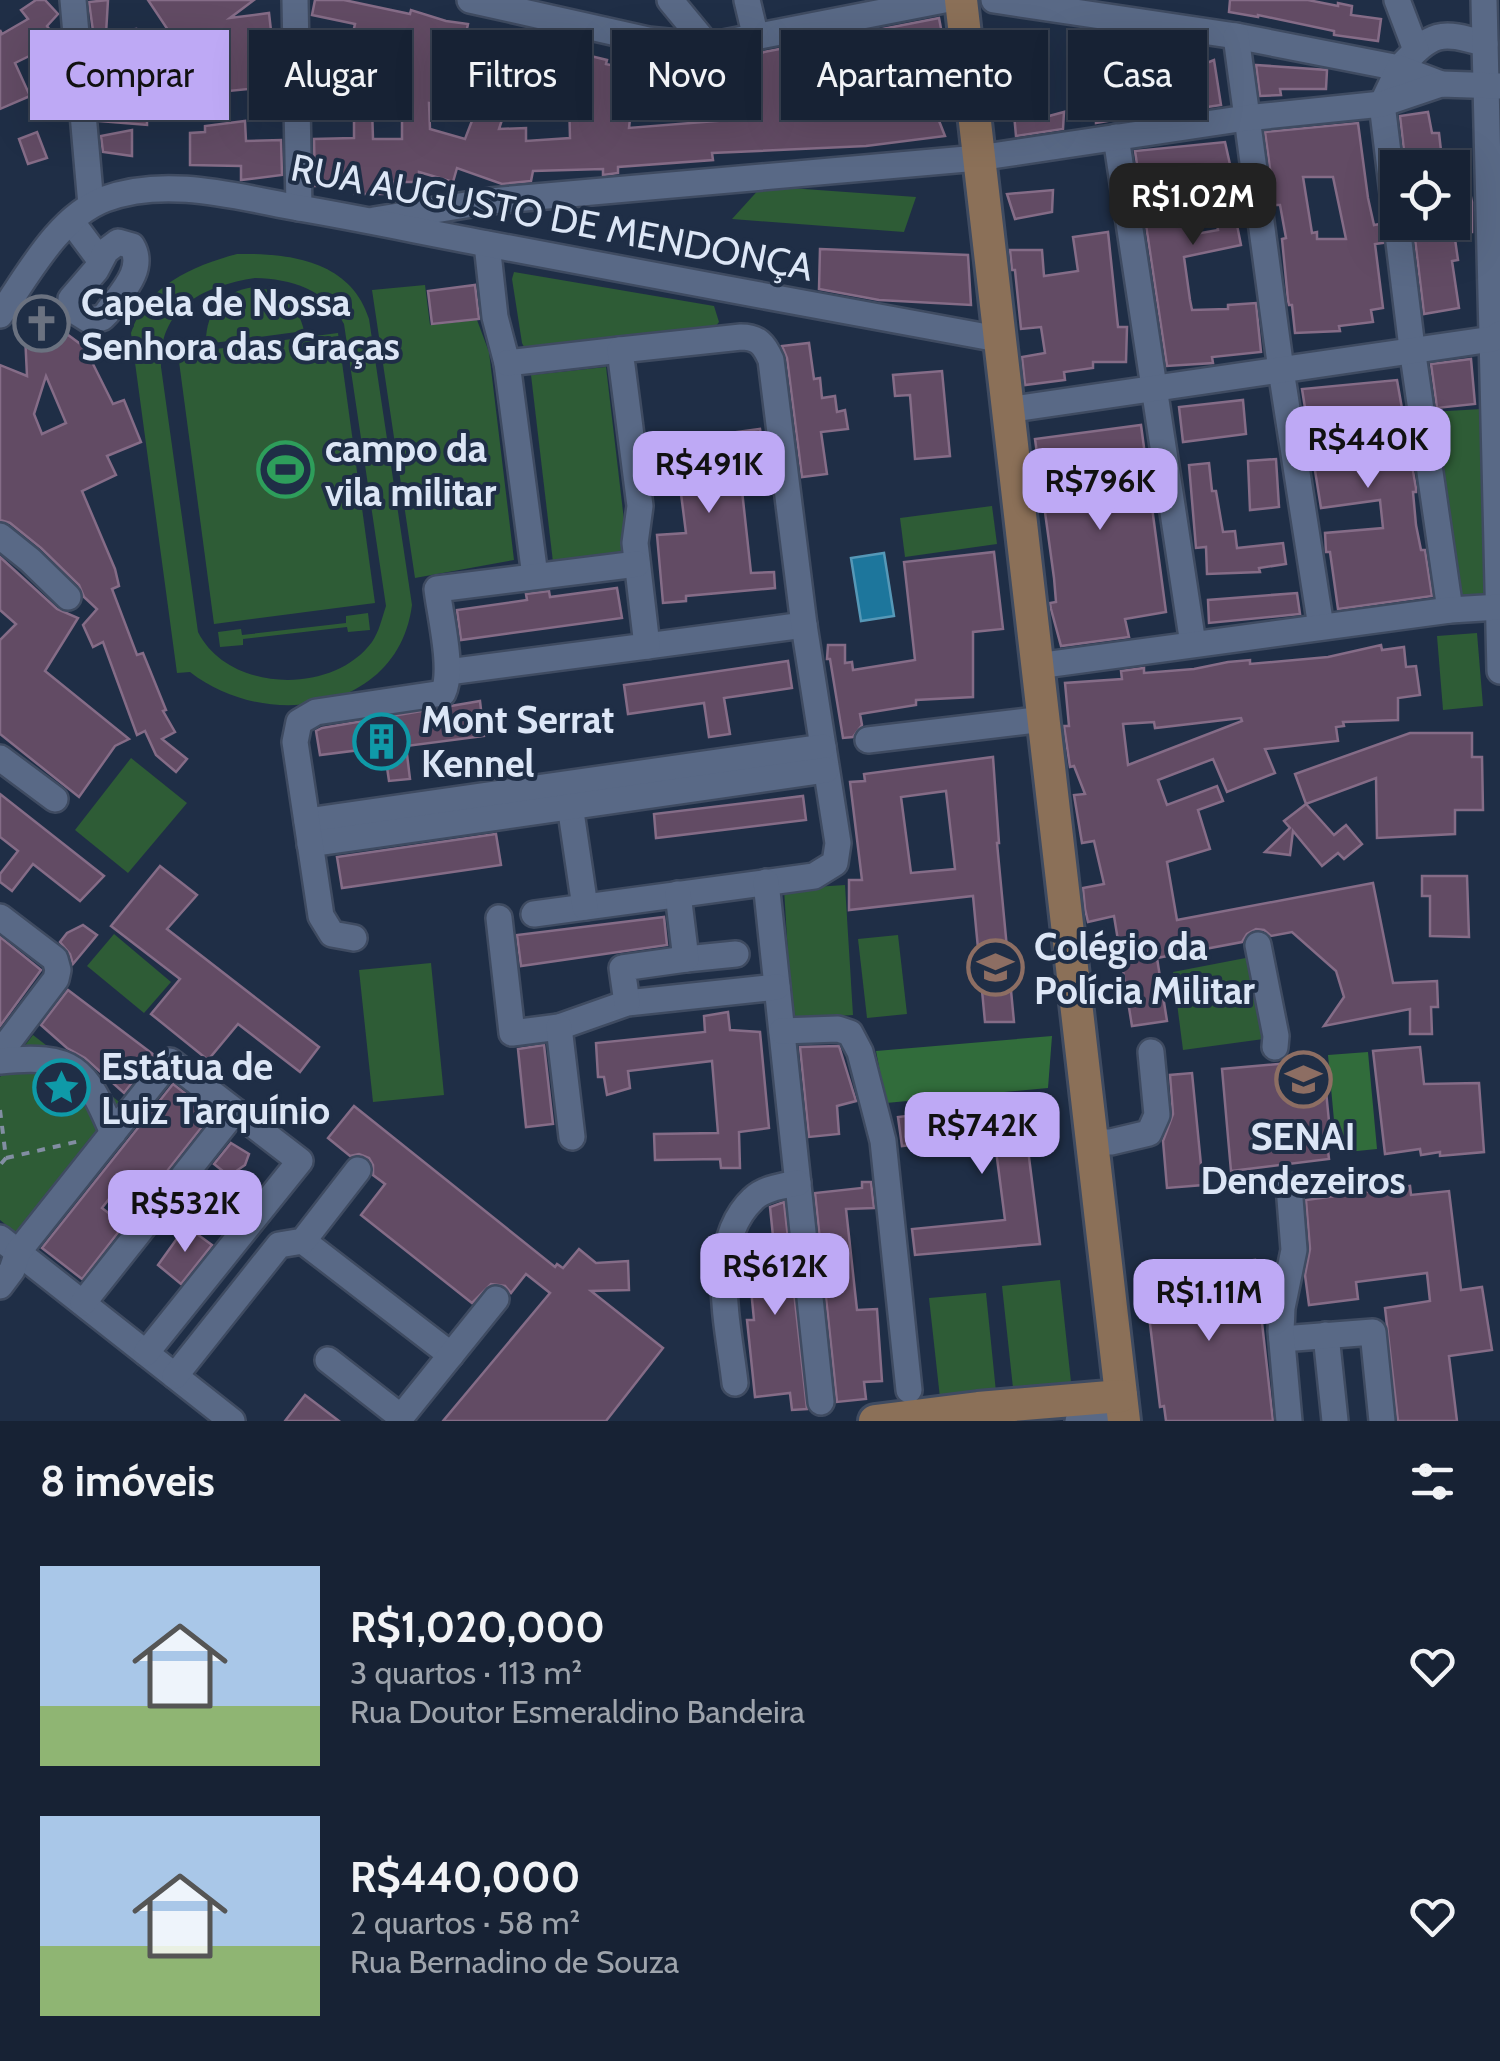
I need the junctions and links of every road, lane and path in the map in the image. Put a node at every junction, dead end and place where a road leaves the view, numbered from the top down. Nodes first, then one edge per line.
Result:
1 (73, 0) edge
2 (295, 0) edge
3 (470, 0) edge
4 (670, 0) edge
5 (747, 0) edge
6 (944, 0) edge
7 (961, 0) edge
8 (994, 0) edge
9 (1400, 0) edge
10 (1484, 0) edge
11 (695, 30) edge
12 (754, 30) edge
13 (612, 32) edge
14 (1440, 35) junction
15 (1236, 36) junction
16 (761, 37) edge
17 (1485, 44) junction
18 (1408, 59) junction
19 (1441, 84) junction
20 (1494, 86) edge
21 (1382, 104) junction
22 (1246, 118) junction
23 (1116, 137) junction
24 (978, 158) junction
25 (1495, 169) edge
26 (300, 208) junction
27 (81, 213) junction
28 (374, 220) junction
29 (487, 244) junction
30 (100, 260) dead end
31 (0, 315) edge
32 (1496, 337) edge
33 (998, 339) junction
34 (1412, 348) junction
35 (620, 350) junction
36 (507, 363) junction
37 (1281, 370) junction
38 (1154, 389) junction
39 (1007, 410) junction
40 (0, 536) edge
41 (636, 564) junction
42 (536, 576) junction
43 (68, 597) dead end
44 (1499, 606) edge
45 (1450, 610) junction
46 (804, 625) junction
47 (1320, 628) junction
48 (1193, 644) junction
49 (647, 646) junction
50 (1037, 666) junction
51 (1500, 671) edge
52 (448, 672) junction
53 (1044, 720) junction
54 (868, 740) dead end
55 (0, 758) edge
56 (824, 758) junction
57 (55, 799) dead end
58 (570, 805) junction
59 (309, 833) junction
60 (766, 882) junction
61 (678, 894) junction
62 (585, 907) junction
63 (534, 914) dead end
64 (0, 917) edge
65 (499, 918) dead end
66 (354, 938) dead end
67 (1258, 946) dead end
68 (736, 954) dead end
69 (686, 960) junction
70 (777, 987) junction
71 (627, 1004) junction
72 (559, 1027) junction
73 (782, 1031) junction
74 (1275, 1047) dead end
75 (1151, 1052) dead end
76 (0, 1053) edge
77 (0, 1061) edge
78 (0, 1110) edge
79 (235, 1111) junction
80 (113, 1134) junction
81 (572, 1137) dead end
82 (1093, 1142) junction
83 (6, 1158) junction
84 (0, 1166) edge
85 (358, 1170) dead end
86 (798, 1184) junction
87 (1290, 1186) dead end
88 (303, 1240) junction
89 (9, 1245) edge
90 (0, 1286) edge
91 (496, 1299) dead end
92 (84, 1303) junction
93 (1326, 1336) junction
94 (1282, 1339) junction
95 (146, 1353) junction
96 (451, 1355) junction
97 (328, 1360) dead end
98 (176, 1376) junction
99 (735, 1383) dead end
100 (909, 1390) dead end
101 (821, 1402) dead end
102 (1117, 1413) edge
103 (232, 1421) edge
104 (875, 1421) edge
105 (1078, 1421) edge
106 (1289, 1421) edge
107 (1335, 1421) edge
108 (1382, 1421) edge

1 - 27 street
2 - 26 street
3 - 13 street
4 - 11 street
5 - 12 street
6 - 16 street
7 - 24 main road
8 - 15 street
9 - 14 street
9 - 18 street
10 - 17 street
14 - 17 street
14 - 18 street
15 - 18 street
15 - 22 street
17 - 20 street
18 - 19 street
18 - 21 street
19 - 20 street
19 - 21 street
20 - 25 street
21 - 22 street
21 - 34 street
22 - 23 street
22 - 37 street
23 - 24 street
23 - 38 street
24 - 28 street
24 - 33 main road
25 - 32 street
26 - 27 street, RUA AUGUSTO DE MENDONÇA
26 - 28 street, RUA AUGUSTO DE MENDONÇA
27 - 30 street
27 - 31 street
28 - 29 street, RUA AUGUSTO DE MENDONÇA
29 - 33 street, RUA AUGUSTO DE MENDONÇA
29 - 36 street
32 - 34 street
32 - 44 street
33 - 39 main road
34 - 37 street
34 - 45 street
35 - 36 street
35 - 41 street
35 - 46 street
36 - 42 street
37 - 38 street
37 - 47 street
38 - 39 street
38 - 48 street
39 - 50 main road
40 - 43 street
41 - 42 street
41 - 49 street
42 - 52 street
44 - 45 street
44 - 51 street
45 - 47 street
46 - 49 street
46 - 56 street
47 - 48 street
48 - 50 street
49 - 52 street
50 - 53 main road
52 - 59 street
53 - 54 street
53 - 82 main road
55 - 57 street
56 - 58 street
56 - 59 street
56 - 60 street
58 - 59 street
58 - 62 street
59 - 66 street
60 - 61 street
60 - 70 street
61 - 62 street
61 - 69 street
62 - 63 street
64 - 76 street
65 - 72 street
67 - 74 street
68 - 69 street
69 - 71 street
70 - 71 street
70 - 73 street
71 - 72 street
72 - 81 street
73 - 86 street
73 - 100 street
75 - 82 street
77 - 80 street
78 - 83 path
79 - 80 street
79 - 92 street
79 - 95 street
80 - 83 path
80 - 89 street
82 - 102 main road
83 - 84 path
85 - 88 street
86 - 99 street
86 - 101 street
87 - 94 street
88 - 96 street
88 - 98 street
89 - 90 street
89 - 92 street
91 - 96 street
92 - 95 street
93 - 94 street
93 - 107 street
93 - 108 street
94 - 106 street
95 - 98 street
96 - 97 street
98 - 103 street
102 - 104 main road
102 - 105 street

